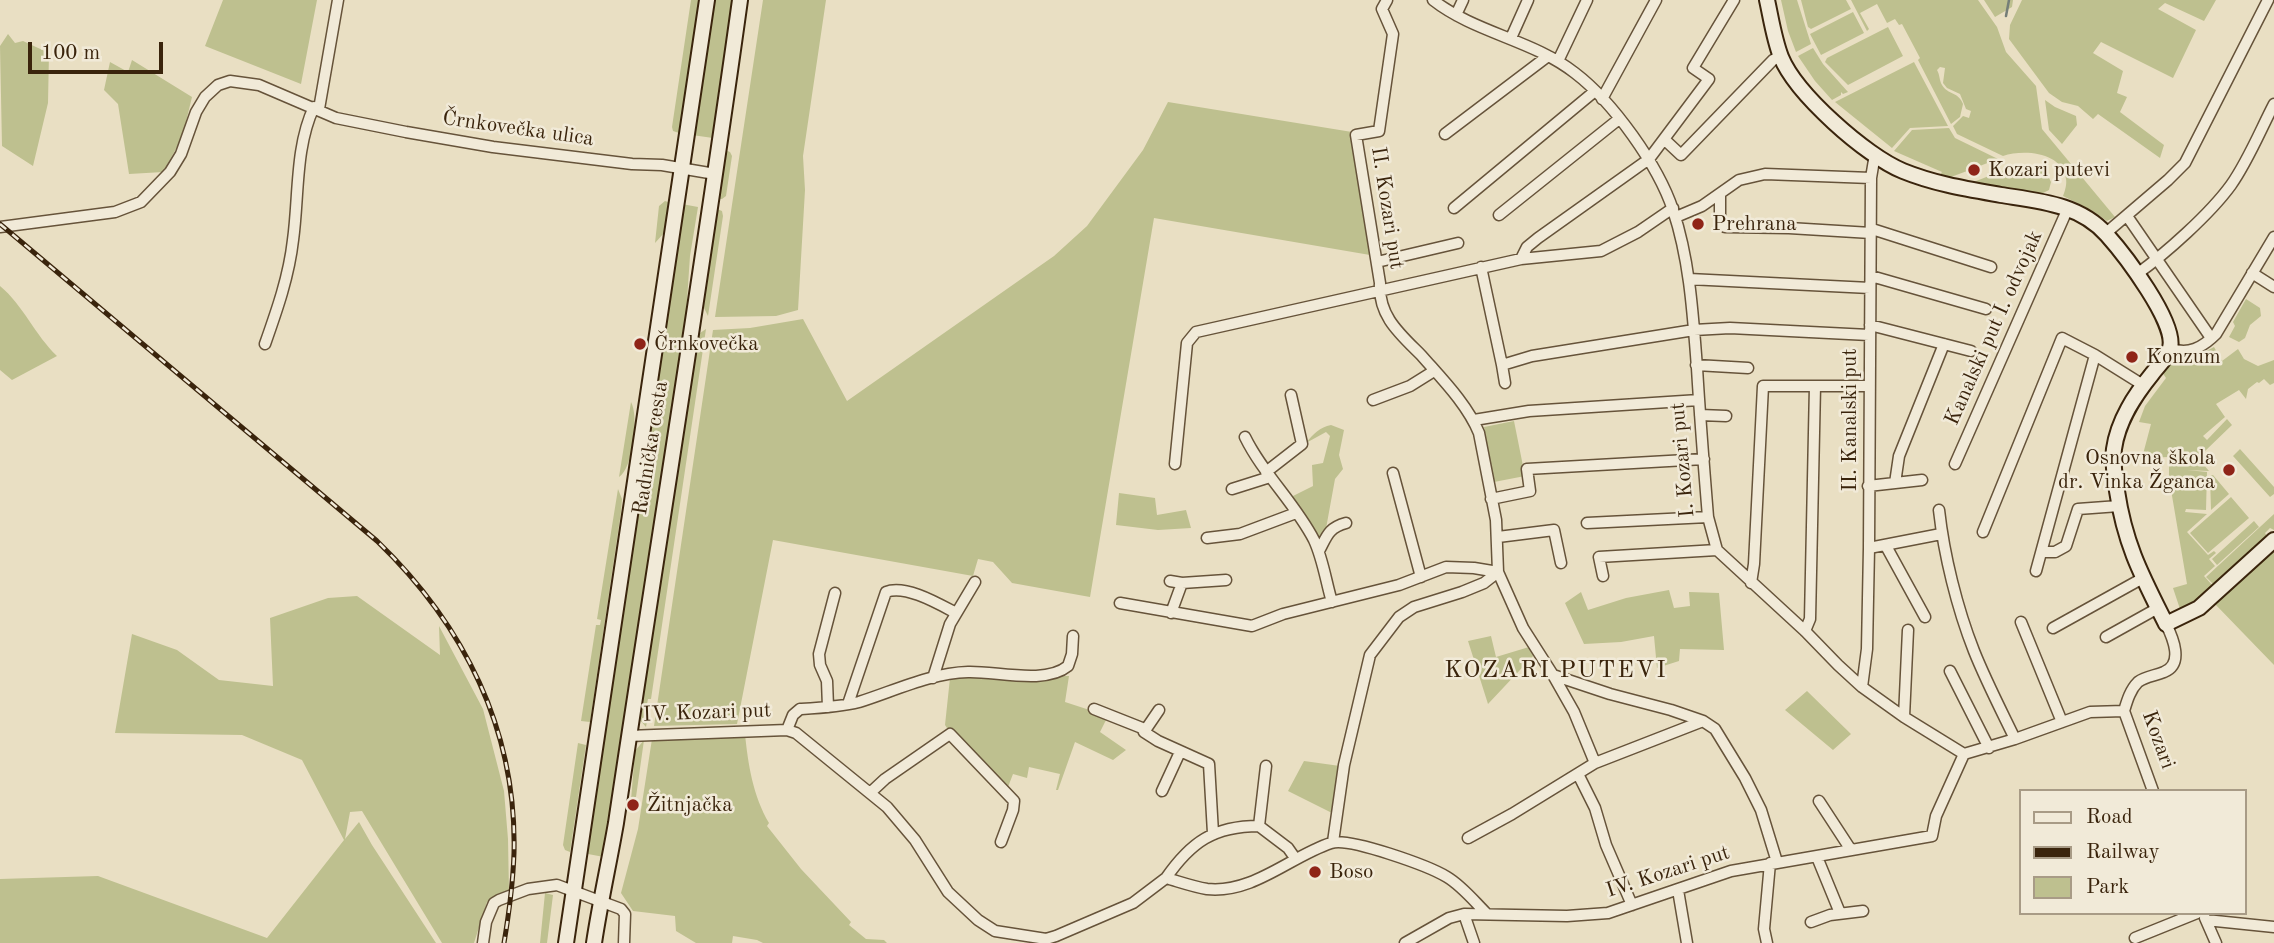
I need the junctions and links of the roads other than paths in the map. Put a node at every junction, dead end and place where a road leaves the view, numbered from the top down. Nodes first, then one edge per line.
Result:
1 (338, 0) edge
2 (707, 0) edge
3 (740, 0) edge
4 (1387, 0) edge
5 (1433, 0) edge
6 (1463, 0) edge
7 (1528, 0) edge
8 (1587, 0) edge
9 (1656, 0) edge
10 (1734, 0) edge
11 (1767, 0) edge
12 (2268, 0) edge
13 (1456, 15) junction
14 (1511, 37) junction
15 (1781, 56) junction
16 (1553, 59) junction
17 (1599, 95) junction
18 (2274, 104) edge
19 (316, 108) junction
20 (1619, 119) junction
21 (1445, 134) dead end
22 (1665, 140) junction
23 (1875, 154) junction
24 (1649, 159) junction
25 (682, 170) junction
26 (715, 174) junction
27 (1871, 178) junction
28 (1720, 194) junction
29 (1454, 208) dead end
30 (2068, 208) junction
31 (1674, 213) junction
32 (1499, 215) dead end
33 (2127, 216) junction
34 (0, 227) edge
35 (1872, 231) junction
36 (2106, 233) junction
37 (2274, 237) edge
38 (1458, 243) dead end
39 (1521, 259) junction
40 (2157, 259) junction
41 (1377, 262) junction
42 (1481, 267) junction
43 (1991, 267) dead end
44 (2252, 273) junction
45 (2137, 274) junction
46 (1871, 276) junction
47 (1689, 279) junction
48 (2274, 287) edge
49 (1870, 288) junction
50 (1380, 290) junction
51 (1986, 309) dead end
52 (1694, 330) junction
53 (1870, 330) junction
54 (2211, 338) junction
55 (265, 344) dead end
56 (1944, 344) junction
57 (2170, 348) junction
58 (1971, 351) dead end
59 (2095, 355) junction
60 (1502, 365) junction
61 (1696, 365) junction
62 (1748, 368) dead end
63 (1434, 371) junction
64 (2148, 379) junction
65 (1505, 383) dead end
66 (1815, 386) junction
67 (1868, 386) junction
68 (1291, 395) dead end
69 (1373, 400) dead end
70 (1699, 400) junction
71 (1700, 415) junction
72 (1726, 416) dead end
73 (1474, 421) junction
74 (1245, 437) dead end
75 (1704, 460) junction
76 (1175, 464) dead end
77 (1955, 464) dead end
78 (1392, 473) dead end
79 (1268, 474) junction
80 (1922, 480) dead end
81 (1895, 483) junction
82 (1868, 486) junction
83 (1232, 489) dead end
84 (1491, 499) junction
85 (2119, 506) junction
86 (1938, 510) dead end
87 (1296, 513) junction
88 (1708, 517) junction
89 (1346, 523) dead end
90 (1587, 523) dead end
91 (1983, 531) dead end
92 (1941, 534) junction
93 (1498, 537) junction
94 (1207, 538) dead end
95 (2274, 540) edge
96 (1886, 546) junction
97 (1869, 548) junction
98 (1717, 550) junction
99 (1319, 551) junction
100 (2042, 552) junction
101 (1561, 563) dead end
102 (2036, 571) dead end
103 (1498, 572) junction
104 (1603, 576) dead end
105 (1421, 577) junction
106 (2143, 578) junction
107 (1226, 580) dead end
108 (1170, 581) dead end
109 (975, 582) dead end
110 (1182, 583) junction
111 (1751, 583) junction
112 (835, 593) dead end
113 (1120, 603) dead end
114 (1332, 603) junction
115 (2158, 608) junction
116 (956, 613) junction
117 (1171, 613) junction
118 (1925, 617) dead end
119 (2021, 622) dead end
120 (2166, 624) junction
121 (2053, 628) dead end
122 (1908, 630) dead end
123 (1805, 631) junction
124 (1073, 636) dead end
125 (2106, 637) dead end
126 (1950, 671) dead end
127 (1553, 675) junction
128 (933, 678) junction
129 (1863, 687) junction
130 (848, 704) junction
131 (828, 707) junction
132 (1094, 709) dead end
133 (1159, 710) dead end
134 (2124, 711) junction
135 (1904, 717) junction
136 (1703, 722) junction
137 (2062, 722) junction
138 (787, 730) junction
139 (1144, 732) junction
140 (628, 736) junction
141 (2015, 739) junction
142 (1989, 748) junction
143 (1180, 752) junction
144 (1964, 754) junction
145 (1595, 763) junction
146 (1266, 766) dead end
147 (1578, 774) junction
148 (2152, 789) edge
149 (1162, 791) dead end
150 (870, 792) junction
151 (1819, 801) dead end
152 (1259, 826) junction
153 (1213, 833) junction
154 (1468, 838) dead end
155 (1001, 842) dead end
156 (1333, 842) junction
157 (1851, 850) junction
158 (1817, 857) junction
159 (1295, 858) junction
160 (1774, 862) junction
161 (1166, 878) junction
162 (573, 890) junction
163 (1678, 890) junction
164 (602, 902) junction
165 (1632, 905) junction
166 (1863, 911) dead end
167 (1486, 913) junction
168 (1840, 913) junction
169 (1464, 914) junction
170 (2192, 915) edge
171 (2204, 917) edge
172 (1811, 922) dead end
173 (2274, 927) edge
174 (2135, 938) dead end
175 (1046, 941) edge
176 (483, 943) edge
177 (566, 943) edge
178 (594, 943) edge
179 (624, 943) edge
180 (1405, 943) edge
181 (1474, 943) edge
182 (1687, 943) edge
183 (1767, 943) edge
184 (2216, 943) edge

1 - 19 street
2 - 25 main road, Radnička cesta
3 - 26 main road, Radnička cesta
4 - 41 street, II. Kozari put
5 - 13 street, I. Kozari put
6 - 13 street
7 - 14 street
8 - 16 street
9 - 17 street
10 - 22 street
11 - 15 main road
12 - 33 street
13 - 14 street, I. Kozari put
14 - 16 street, I. Kozari put
15 - 22 street
15 - 23 main road
16 - 17 street, I. Kozari put
16 - 21 street
17 - 20 street, I. Kozari put
17 - 29 street
18 - 40 street
19 - 25 street, Črnkovečka ulica
19 - 34 street, Črnkovečka ulica
19 - 55 street
20 - 24 street, I. Kozari put
20 - 32 street
22 - 24 street
23 - 27 street, II. Kanalski put
23 - 30 main road
24 - 31 street, I. Kozari put
24 - 39 street
25 - 26 street, Črnkovečka ulica
25 - 162 main road, Radnička cesta
26 - 140 main road, Radnička cesta
27 - 28 street, II. Kozari put
27 - 35 street, II. Kanalski put
28 - 31 street, II. Kozari put
28 - 35 street
30 - 36 main road
30 - 77 street, Kanalski put I. odvojak
31 - 39 street, II. Kozari put
31 - 47 street, I. Kozari put
33 - 36 street
33 - 40 street
35 - 43 street
35 - 46 street, II. Kanalski put
36 - 45 main road
37 - 44 street
38 - 41 street
39 - 42 street, II. Kozari put
40 - 45 street
40 - 54 street
41 - 50 street, II. Kozari put
42 - 50 street, II. Kozari put
42 - 60 street
44 - 48 street
44 - 54 street
45 - 57 main road
46 - 49 street, II. Kanalski put
46 - 51 street
47 - 49 street
47 - 52 street, I. Kozari put
49 - 53 street, II. Kanalski put
50 - 63 street
50 - 76 street
52 - 53 street
52 - 60 street
52 - 61 street, I. Kozari put
53 - 56 street
53 - 67 street, II. Kanalski put
54 - 57 street
56 - 58 street
56 - 81 street
57 - 64 main road
59 - 64 street
59 - 91 street
59 - 100 street
60 - 65 street
61 - 62 street
61 - 70 street, I. Kozari put
63 - 69 street
63 - 73 street
64 - 85 main road
66 - 67 street
66 - 111 street
66 - 123 street
67 - 82 street, II. Kanalski put
68 - 79 street
70 - 71 street, I. Kozari put
70 - 73 street
71 - 72 street
71 - 75 street, I. Kozari put
73 - 84 street
74 - 79 street
75 - 84 street
75 - 88 street, I. Kozari put
78 - 105 street
79 - 83 street
79 - 87 street
80 - 81 street
81 - 82 street
82 - 97 street, II. Kanalski put
84 - 93 street
85 - 100 street
85 - 106 main road, Kozari
86 - 92 street
87 - 94 street
87 - 99 street
88 - 90 street
88 - 98 street, I. Kozari put
89 - 99 street
92 - 96 street
92 - 141 street
93 - 101 street
93 - 103 street
95 - 120 main road
96 - 97 street
96 - 118 street
97 - 129 street, II. Kanalski put
98 - 104 street
98 - 111 street
99 - 114 street
100 - 102 street
103 - 105 street
103 - 127 street
103 - 156 street
105 - 114 street
106 - 115 main road, Kozari
106 - 121 street
107 - 110 street
108 - 110 street
109 - 116 street
110 - 117 street
111 - 123 street
112 - 131 street
113 - 117 street
114 - 117 street
115 - 120 main road, Kozari
115 - 125 street
116 - 128 street
116 - 130 street
119 - 137 street
120 - 134 street, Kozari
122 - 135 street
123 - 129 street
124 - 128 street, IV. Kozari put
126 - 142 street
127 - 136 street
127 - 145 street
128 - 130 street, IV. Kozari put
129 - 135 street
130 - 131 street, IV. Kozari put
131 - 138 street, IV. Kozari put
132 - 139 street
133 - 139 street
134 - 137 street
134 - 148 street, Kozari
135 - 144 street
136 - 145 street
136 - 160 street
137 - 141 street
138 - 140 street, IV. Kozari put
138 - 150 street, IV. Kozari put
139 - 143 street
140 - 164 main road, Radnička cesta
141 - 142 street
142 - 144 street
143 - 149 street
143 - 153 street
144 - 157 street, IV. Kozari put
145 - 147 street
146 - 152 street
147 - 154 street
147 - 165 street
150 - 155 street
150 - 175 street, IV. Kozari put
151 - 157 street
152 - 153 street
152 - 159 street
153 - 161 street, IV. Kozari put
156 - 159 street
156 - 167 street
157 - 158 street, IV. Kozari put
158 - 160 street, IV. Kozari put
158 - 168 street
159 - 161 street
160 - 163 street, IV. Kozari put
160 - 183 street
161 - 175 street, IV. Kozari put
162 - 164 street
162 - 176 street
162 - 177 main road, Radnička cesta
163 - 165 street, IV. Kozari put
163 - 182 street
164 - 178 main road, Radnička cesta
164 - 179 street
165 - 167 street, IV. Kozari put
166 - 168 street
167 - 169 street, IV. Kozari put
168 - 172 street
169 - 180 street, IV. Kozari put
169 - 181 street
170 - 174 street
171 - 173 street
171 - 184 street

